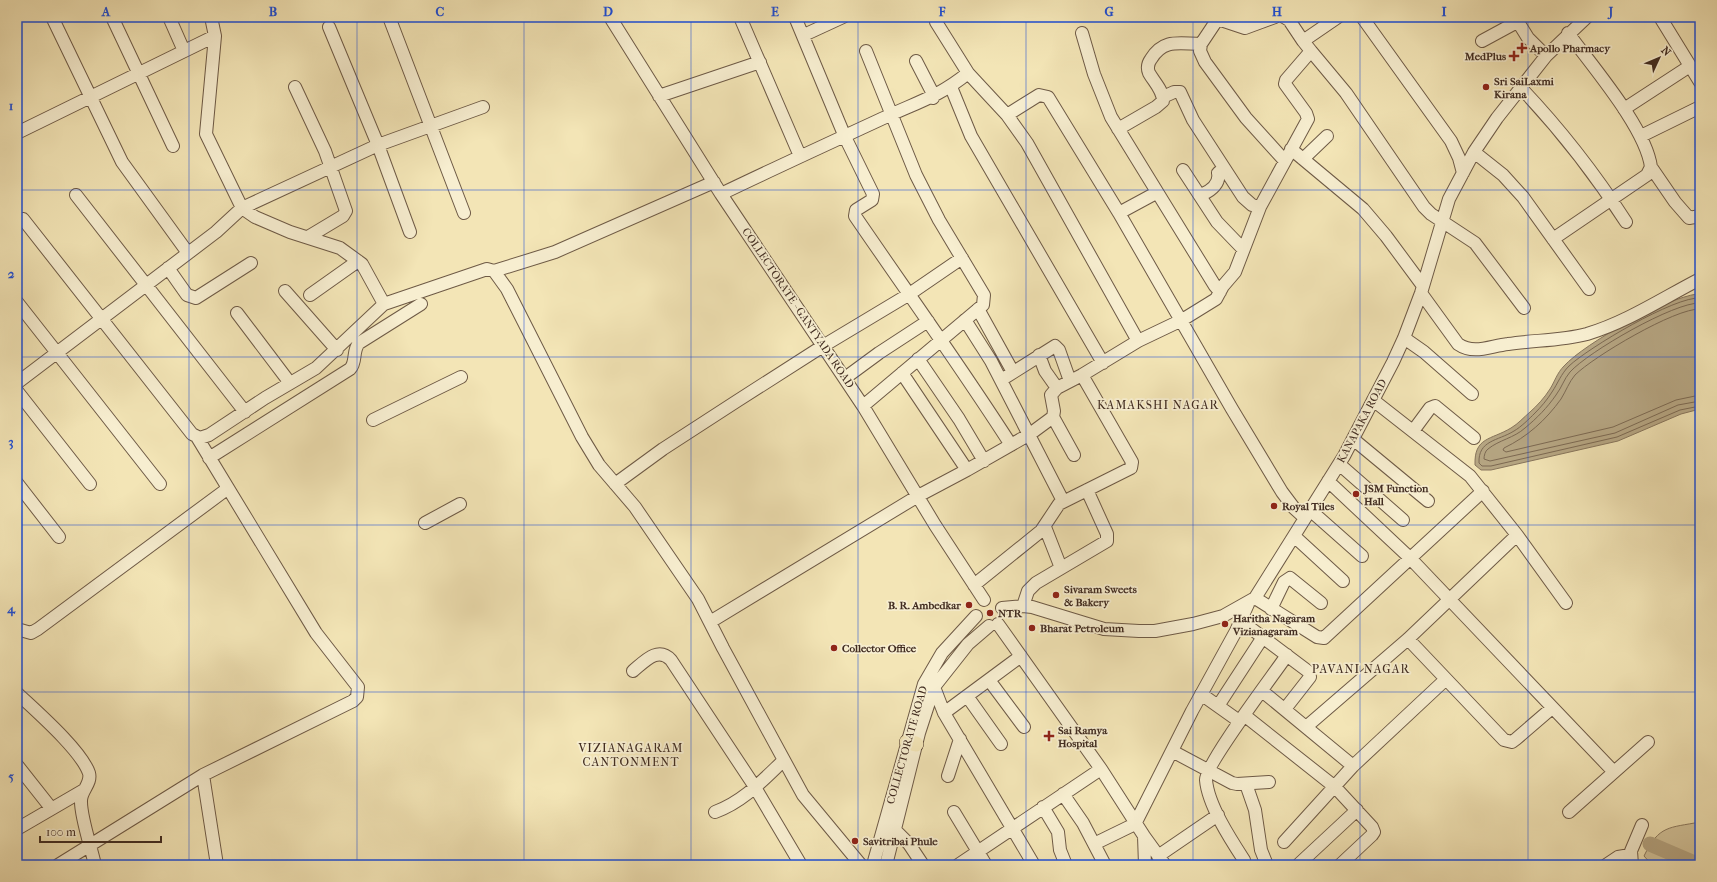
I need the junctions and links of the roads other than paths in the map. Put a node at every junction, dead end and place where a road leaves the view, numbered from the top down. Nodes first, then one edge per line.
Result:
1 (52, 17) edge
2 (112, 17) edge
3 (169, 17) edge
4 (211, 17) edge
5 (389, 17) edge
6 (610, 17) edge
7 (740, 17) edge
8 (796, 17) edge
9 (843, 17) edge
10 (937, 17) edge
11 (1275, 17) edge
12 (1284, 17) edge
13 (1338, 17) edge
14 (1362, 17) edge
15 (1660, 17) edge
16 (1219, 18) edge
17 (1584, 18) edge
18 (1516, 20) edge
19 (329, 27) dead end
20 (1082, 32) dead end
21 (1568, 33) junction
22 (804, 35) junction
23 (215, 36) junction
24 (1303, 41) junction
25 (1482, 41) dead end
26 (1201, 44) junction
27 (184, 51) junction
28 (866, 51) dead end
29 (1311, 51) junction
30 (1546, 56) junction
31 (916, 61) dead end
32 (760, 62) junction
33 (1690, 66) junction
34 (138, 72) junction
35 (968, 73) junction
36 (1700, 82) edge
37 (951, 86) junction
38 (295, 87) dead end
39 (1521, 88) junction
40 (90, 96) junction
41 (659, 96) junction
42 (1163, 97) junction
43 (932, 98) junction
44 (483, 107) dead end
45 (1700, 107) edge
46 (1624, 109) junction
47 (891, 115) junction
48 (1006, 115) junction
49 (430, 126) junction
50 (1118, 130) junction
51 (17, 133) edge
52 (1327, 136) dead end
53 (1641, 136) junction
54 (845, 138) junction
55 (378, 145) junction
56 (173, 146) dead end
57 (1290, 149) junction
58 (1474, 152) junction
59 (800, 156) junction
60 (1303, 159) junction
61 (1284, 160) junction
62 (330, 167) junction
63 (1651, 167) junction
64 (1224, 168) junction
65 (1183, 170) dead end
66 (1462, 173) junction
67 (714, 182) junction
68 (1198, 193) junction
69 (721, 194) junction
70 (1156, 194) junction
71 (76, 195) dead end
72 (1611, 199) junction
73 (1260, 207) junction
74 (242, 208) junction
75 (464, 213) dead end
76 (1119, 213) junction
77 (1700, 216) edge
78 (24, 220) dead end
79 (1442, 222) junction
80 (1626, 222) dead end
81 (410, 232) dead end
82 (308, 237) junction
83 (1553, 239) junction
84 (1243, 249) junction
85 (188, 253) junction
86 (962, 258) junction
87 (358, 261) junction
88 (251, 263) dead end
89 (168, 268) junction
90 (494, 271) junction
91 (1700, 279) edge
92 (146, 286) junction
93 (1422, 289) junction
94 (1589, 289) dead end
95 (285, 291) dead end
96 (1220, 292) junction
97 (310, 295) dead end
98 (908, 295) junction
99 (17, 302) edge
100 (384, 304) junction
101 (421, 304) dead end
102 (1524, 308) dead end
103 (978, 309) junction
104 (237, 313) dead end
105 (101, 319) junction
106 (965, 320) junction
107 (1182, 320) junction
108 (928, 321) junction
109 (1404, 338) junction
110 (941, 339) junction
111 (1138, 341) junction
112 (823, 346) junction
113 (337, 350) junction
114 (57, 353) junction
115 (1039, 355) junction
116 (918, 360) junction
117 (1103, 363) junction
118 (1013, 372) junction
119 (902, 373) junction
120 (1082, 375) junction
121 (462, 377) dead end
122 (845, 378) junction
123 (1001, 380) junction
124 (1070, 382) junction
125 (17, 383) edge
126 (290, 383) junction
127 (1057, 388) junction
128 (17, 391) edge
129 (1472, 394) dead end
130 (1373, 400) junction
131 (863, 406) junction
132 (245, 412) junction
133 (1053, 417) junction
134 (373, 420) dead end
135 (1413, 430) junction
136 (1030, 434) junction
137 (197, 437) junction
138 (1474, 438) dead end
139 (1353, 439) junction
140 (1011, 445) junction
141 (1074, 455) dead end
142 (209, 458) junction
143 (984, 461) junction
144 (1339, 464) junction
145 (967, 470) junction
146 (1328, 481) junction
147 (17, 483) edge
148 (90, 484) dead end
149 (160, 484) dead end
150 (615, 484) junction
151 (227, 489) junction
152 (1087, 490) junction
153 (1483, 491) junction
154 (918, 496) junction
155 (1063, 501) junction
156 (1428, 501) dead end
157 (460, 504) dead end
158 (1308, 514) junction
159 (1403, 520) dead end
160 (425, 523) dead end
161 (1045, 527) junction
162 (1517, 535) junction
163 (1294, 536) junction
164 (59, 537) dead end
165 (1362, 556) dead end
166 (1410, 558) junction
167 (1061, 568) junction
168 (1343, 581) dead end
169 (974, 585) junction
170 (1256, 595) junction
171 (984, 600) junction
172 (1449, 601) junction
173 (1321, 603) dead end
174 (1566, 603) dead end
175 (1023, 606) junction
176 (1002, 608) junction
177 (1271, 608) junction
178 (976, 616) junction
179 (1241, 621) junction
180 (710, 622) junction
181 (994, 625) junction
182 (17, 629) edge
183 (957, 636) junction
184 (1263, 637) junction
185 (1408, 639) junction
186 (968, 644) junction
187 (1287, 655) junction
188 (1021, 656) junction
189 (633, 671) dead end
190 (989, 680) junction
191 (1446, 680) junction
192 (934, 687) junction
193 (1262, 691) junction
194 (17, 693) edge
195 (1201, 694) junction
196 (967, 696) junction
197 (1218, 706) junction
198 (1552, 708) junction
199 (1285, 709) junction
200 (944, 713) junction
201 (1242, 718) junction
202 (1024, 726) dead end
203 (1306, 727) junction
204 (960, 740) junction
205 (1648, 742) dead end
206 (912, 743) junction
207 (1001, 744) dead end
208 (1172, 751) junction
209 (784, 760) junction
210 (17, 765) edge
211 (1353, 766) junction
212 (1101, 769) junction
213 (1208, 771) junction
214 (1614, 772) junction
215 (203, 775) junction
216 (948, 776) dead end
217 (1269, 782) dead end
218 (1246, 784) junction
219 (1335, 787) junction
220 (755, 788) junction
221 (84, 790) junction
222 (1063, 794) junction
223 (1043, 807) junction
224 (51, 808) junction
225 (1357, 810) junction
226 (715, 812) dead end
227 (954, 812) dead end
228 (1570, 812) dead end
229 (1218, 815) junction
230 (1135, 824) junction
231 (1642, 825) dead end
232 (1012, 827) junction
233 (17, 829) edge
234 (895, 830) junction
235 (1144, 836) junction
236 (1284, 842) dead end
237 (1094, 844) junction
238 (91, 845) junction
239 (978, 851) junction
240 (1631, 860) edge
241 (1161, 861) edge
242 (1299, 864) dead end
243 (58, 865) edge
244 (95, 865) edge
245 (217, 865) edge
246 (801, 865) edge
247 (861, 865) edge
248 (873, 865) edge
249 (886, 865) edge
250 (923, 865) edge
251 (958, 865) edge
252 (986, 865) edge
253 (1034, 865) edge
254 (1066, 865) edge
255 (1105, 865) edge
256 (1145, 865) edge
257 (1245, 865) edge
258 (1267, 865) edge
259 (1340, 865) edge
260 (1606, 865) edge

1 - 40 street
2 - 34 street
3 - 27 street
4 - 23 street
5 - 49 street
6 - 41 street, COLLECTORATE - GANTYADA ROAD
7 - 32 street
8 - 22 street
9 - 22 street
10 - 35 street
11 - 16 street
12 - 24 street
13 - 24 street
14 - 66 street
15 - 33 street
16 - 26 street
17 - 21 street, KANAPAKA ROAD
18 - 25 street
18 - 30 street
19 - 55 street
20 - 50 street
21 - 30 street, KANAPAKA ROAD
21 - 46 street
22 - 54 street
23 - 27 street
23 - 74 street
24 - 29 street
26 - 42 street
26 - 61 street
27 - 34 street
28 - 47 street
29 - 57 street
29 - 79 street
30 - 39 street, KANAPAKA ROAD
31 - 43 street
32 - 41 street
32 - 59 street
33 - 36 street
33 - 46 street
34 - 40 street
34 - 56 street
35 - 37 street
35 - 48 street
37 - 43 street
37 - 117 street
38 - 62 street
39 - 58 street, KANAPAKA ROAD
39 - 72 street
40 - 51 street
40 - 85 street
41 - 67 street, COLLECTORATE - GANTYADA ROAD
42 - 50 street
42 - 64 street
43 - 47 street
44 - 49 street
45 - 53 street
46 - 53 street
47 - 54 street
47 - 86 street
48 - 76 street
48 - 111 street
49 - 55 street
49 - 75 street
50 - 70 street
52 - 60 street
53 - 63 street
54 - 59 street
54 - 98 street
55 - 62 street
55 - 81 street
57 - 60 street
57 - 61 street
58 - 66 street, KANAPAKA ROAD
58 - 83 street
59 - 69 street
60 - 93 street
61 - 73 street
62 - 74 street
62 - 82 street
63 - 72 street
63 - 77 street
64 - 68 street
64 - 73 street
65 - 68 street
66 - 79 street, KANAPAKA ROAD
67 - 69 street, COLLECTORATE - GANTYADA ROAD
67 - 90 street
68 - 84 street
69 - 112 street, COLLECTORATE - GANTYADA ROAD
70 - 76 street
70 - 96 street
71 - 92 street
72 - 80 street
72 - 83 street
73 - 84 street
74 - 82 street
74 - 85 street
76 - 107 street
78 - 105 street
79 - 93 street, KANAPAKA ROAD
79 - 102 street
82 - 87 street
83 - 94 street
84 - 96 street
85 - 89 street
86 - 98 street
86 - 103 street
87 - 97 street
87 - 100 street
88 - 89 street
89 - 92 street
90 - 100 street
90 - 150 street
91 - 93 street
92 - 105 street
92 - 132 street
93 - 109 street, KANAPAKA ROAD
95 - 113 street
96 - 107 street
98 - 108 street
98 - 112 street
99 - 114 street
100 - 113 street
101 - 142 street
103 - 106 street
103 - 118 street
104 - 126 street
105 - 114 street
105 - 137 street
106 - 110 street
106 - 123 street
107 - 111 street
107 - 158 street
108 - 110 street
108 - 122 street
109 - 129 street
109 - 130 street, KANAPAKA ROAD
110 - 116 street
110 - 140 street
111 - 117 street
112 - 122 street, COLLECTORATE - GANTYADA ROAD
112 - 150 street
113 - 126 street
114 - 125 street
114 - 149 street
115 - 118 street
115 - 124 street
115 - 127 street
116 - 119 street
116 - 143 street
117 - 120 street
118 - 123 street
119 - 131 street
119 - 145 street
120 - 124 street
120 - 152 street
121 - 134 street
122 - 131 street, COLLECTORATE - GANTYADA ROAD
123 - 136 street
124 - 127 street
126 - 132 street
127 - 133 street
128 - 148 street
130 - 135 street
130 - 139 street, KANAPAKA ROAD
131 - 154 street, COLLECTORATE - GANTYADA ROAD
132 - 137 street
133 - 136 street
133 - 141 street
135 - 138 street
135 - 153 street
136 - 140 street
136 - 155 street
137 - 142 street
139 - 144 street, KANAPAKA ROAD
139 - 156 street
140 - 143 street
142 - 151 street
143 - 145 street
144 - 146 street, KANAPAKA ROAD
144 - 159 street
145 - 154 street
146 - 158 street, KANAPAKA ROAD
146 - 166 street
147 - 164 street
150 - 180 street
151 - 182 street
151 - 215 street
152 - 155 street
152 - 167 street
153 - 162 street
153 - 166 street
154 - 169 street, COLLECTORATE - GANTYADA ROAD
154 - 180 street
155 - 161 street
157 - 160 street
158 - 163 street, KANAPAKA ROAD
158 - 165 street
161 - 167 street
161 - 169 street
162 - 172 street
162 - 174 street
163 - 168 street
163 - 170 street, KANAPAKA ROAD
166 - 172 street
166 - 177 street
167 - 175 street
169 - 171 street, COLLECTORATE - GANTYADA ROAD
170 - 175 street
170 - 177 street
170 - 179 street, KANAPAKA ROAD
171 - 176 street
171 - 178 street, COLLECTORATE ROAD
172 - 185 street
172 - 198 street
173 - 177 street
175 - 176 street
176 - 181 street
178 - 181 street
178 - 183 street, COLLECTORATE ROAD
179 - 184 street
179 - 195 street, KANAPAKA ROAD
180 - 209 street
181 - 186 street, COLLECTORATE ROAD
181 - 188 street
183 - 186 street
183 - 206 street, COLLECTORATE ROAD
184 - 187 street
184 - 197 street
185 - 191 street
185 - 203 street
186 - 192 street, COLLECTORATE ROAD
187 - 193 street
187 - 199 street
188 - 190 street
188 - 212 street
189 - 220 street
190 - 196 street
190 - 202 street
191 - 198 street
191 - 211 street
192 - 200 street
192 - 206 street, COLLECTORATE ROAD
193 - 199 street
193 - 201 street
194 - 221 street
195 - 197 street
195 - 208 street, KANAPAKA ROAD
196 - 200 street
196 - 207 street
197 - 201 street
198 - 214 street
199 - 203 street
200 - 204 street
201 - 213 street
201 - 219 street
203 - 211 street
204 - 216 street
204 - 232 street
205 - 214 street
206 - 234 street, COLLECTORATE ROAD
206 - 248 street, COLLECTORATE ROAD
208 - 213 street
208 - 230 street, KANAPAKA ROAD
209 - 220 street
209 - 247 street
210 - 224 street
211 - 219 street
212 - 222 street
212 - 230 street
213 - 218 street
213 - 229 street
214 - 228 street
215 - 238 street
215 - 245 street
217 - 218 street
218 - 258 street
219 - 225 street
219 - 236 street
220 - 226 street
220 - 246 street
221 - 224 street
221 - 238 street
222 - 223 street
222 - 237 street
223 - 232 street
223 - 254 street
224 - 233 street
225 - 242 street
225 - 259 street
227 - 239 street
229 - 241 street
229 - 257 street
230 - 235 street
230 - 237 street
231 - 240 street
232 - 239 street
232 - 253 street
234 - 249 street, COLLECTORATE ROAD
234 - 250 street
235 - 241 street
235 - 256 street
237 - 255 street
238 - 243 street
238 - 244 street
239 - 251 street
239 - 252 street
240 - 260 street

